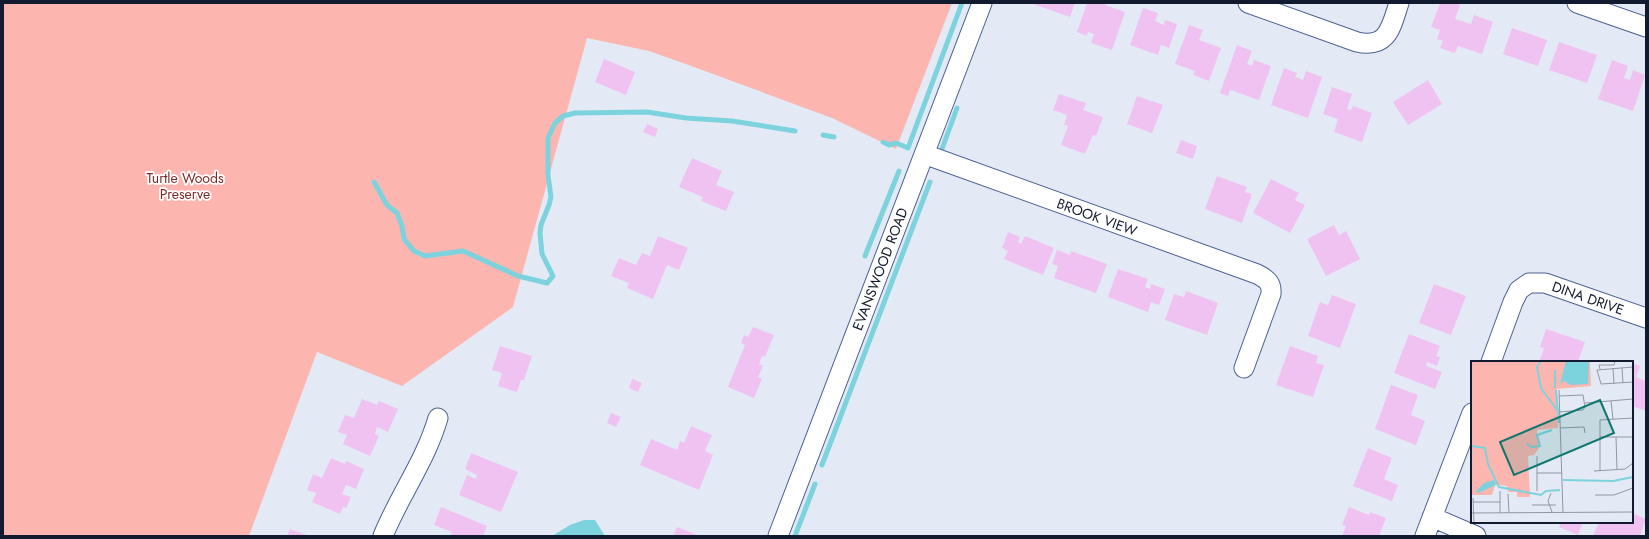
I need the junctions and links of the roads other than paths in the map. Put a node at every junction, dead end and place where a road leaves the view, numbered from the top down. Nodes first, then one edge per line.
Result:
1 (982, 3) edge
2 (1248, 3) edge
3 (1399, 3) edge
4 (1577, 3) edge
5 (1646, 27) edge
6 (924, 154) junction
7 (1646, 318) edge
8 (1491, 361) edge
9 (1244, 368) dead end
10 (1471, 416) edge
11 (438, 418) dead end
12 (1432, 518) junction
13 (383, 536) edge
14 (778, 536) edge
15 (1425, 536) edge
16 (1476, 536) edge

1 - 6 street, EVANSWOOD ROAD
2 - 3 street
4 - 5 street
6 - 9 street, BROOK VIEW
6 - 14 street, EVANSWOOD ROAD
7 - 8 street, DINA DRIVE
10 - 12 street
11 - 13 street
12 - 15 street
12 - 16 street

